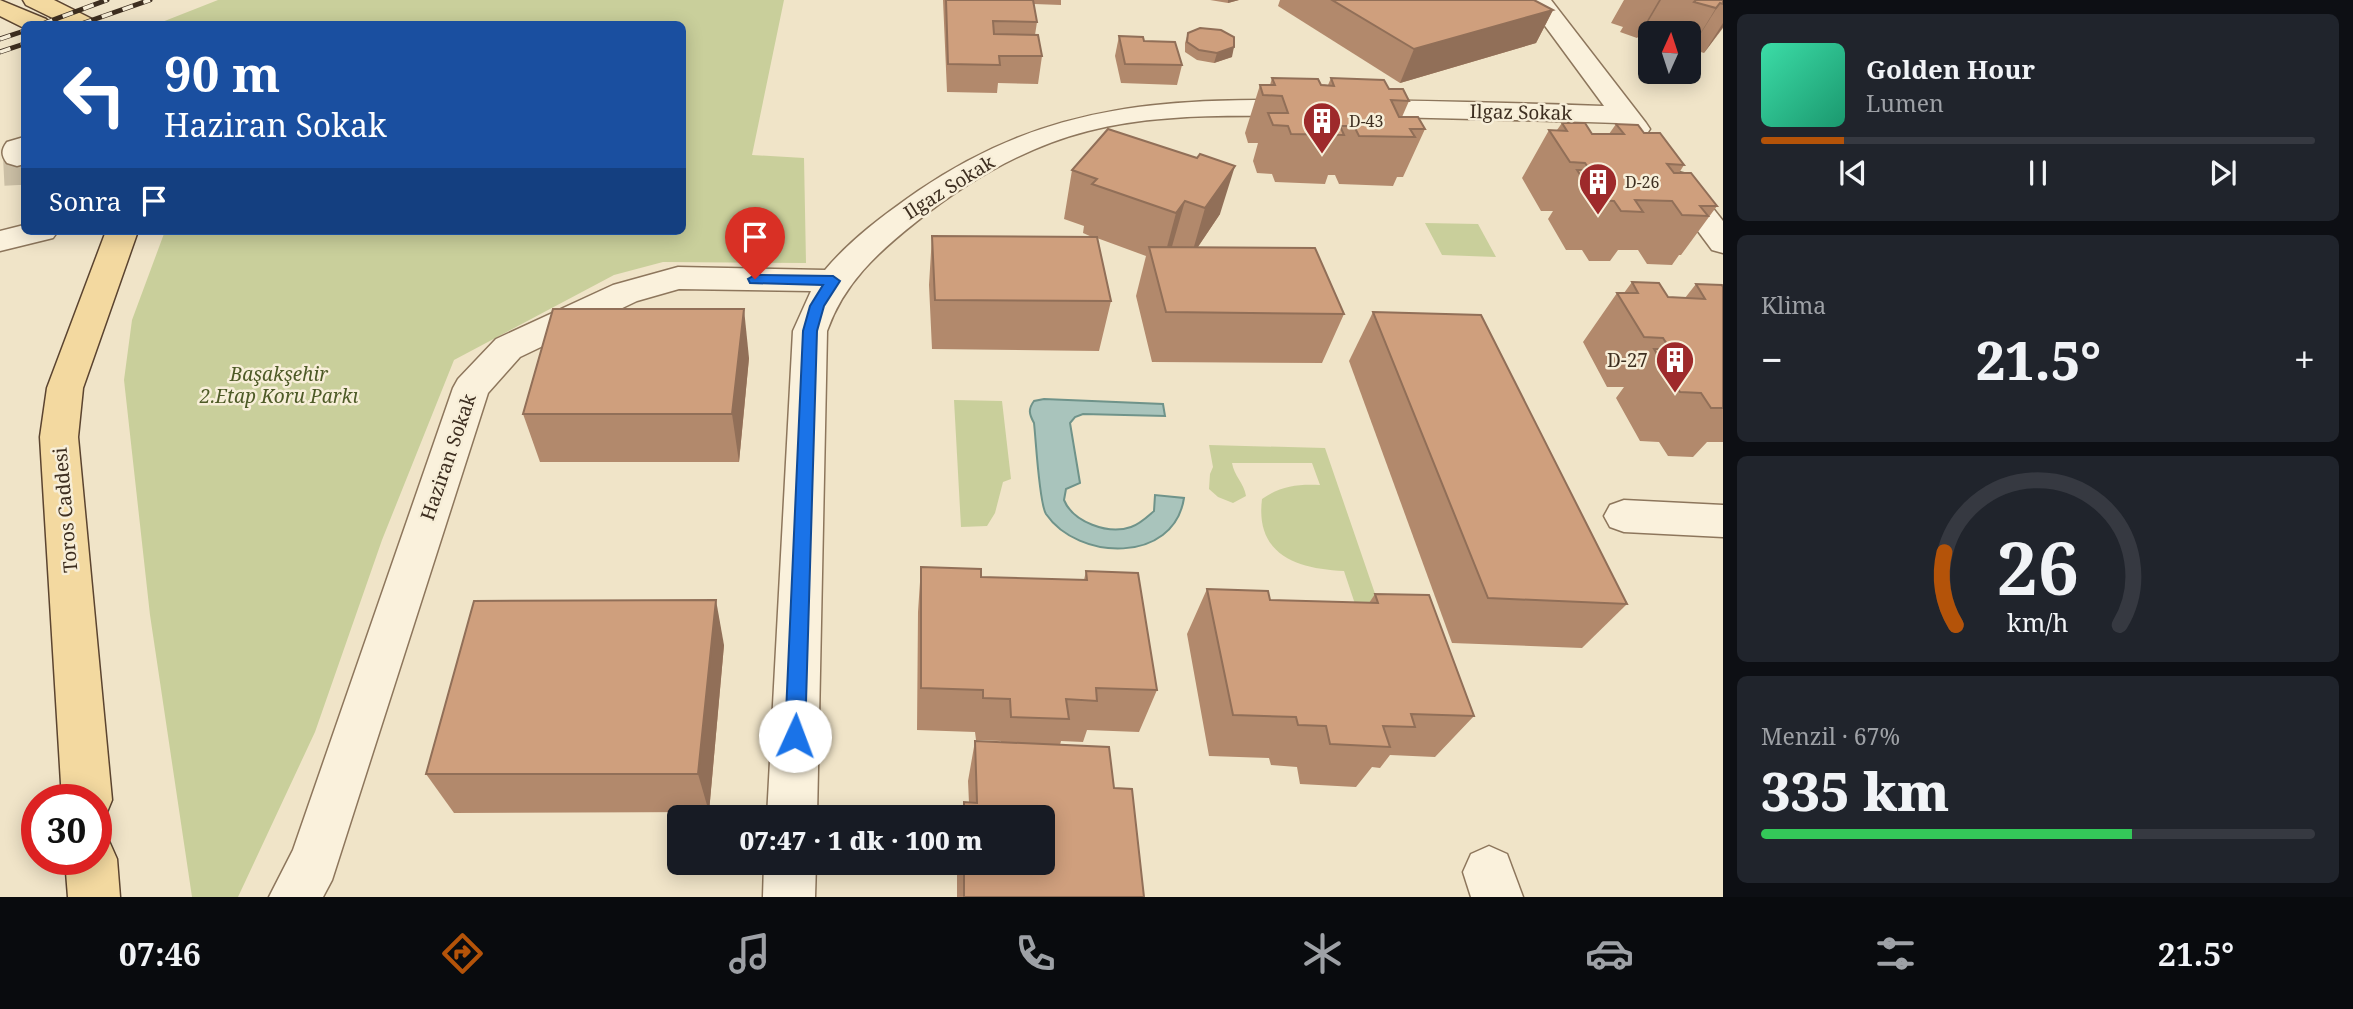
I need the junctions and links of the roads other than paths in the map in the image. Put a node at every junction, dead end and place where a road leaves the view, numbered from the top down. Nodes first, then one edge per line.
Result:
1 (35, 0) edge
2 (1538, 0) edge
3 (0, 7) edge
4 (30, 21) edge
5 (77, 21) edge
6 (1625, 115) junction
7 (25, 235) edge
8 (121, 235) edge
9 (0, 241) edge
10 (1723, 243) edge
11 (833, 281) junction
12 (1624, 516) dead end
13 (1723, 522) edge
14 (86, 784) edge
15 (792, 805) edge
16 (790, 875) edge
17 (295, 897) edge
18 (789, 897) edge

1 - 5 main road
2 - 6 street
3 - 4 main road
6 - 10 street
6 - 11 street, Ilgaz Sokak
7 - 9 street
8 - 14 main road, Toros Caddesi
11 - 15 street, Ilgaz Sokak
11 - 17 street, Haziran Sokak
12 - 13 street
16 - 18 street

